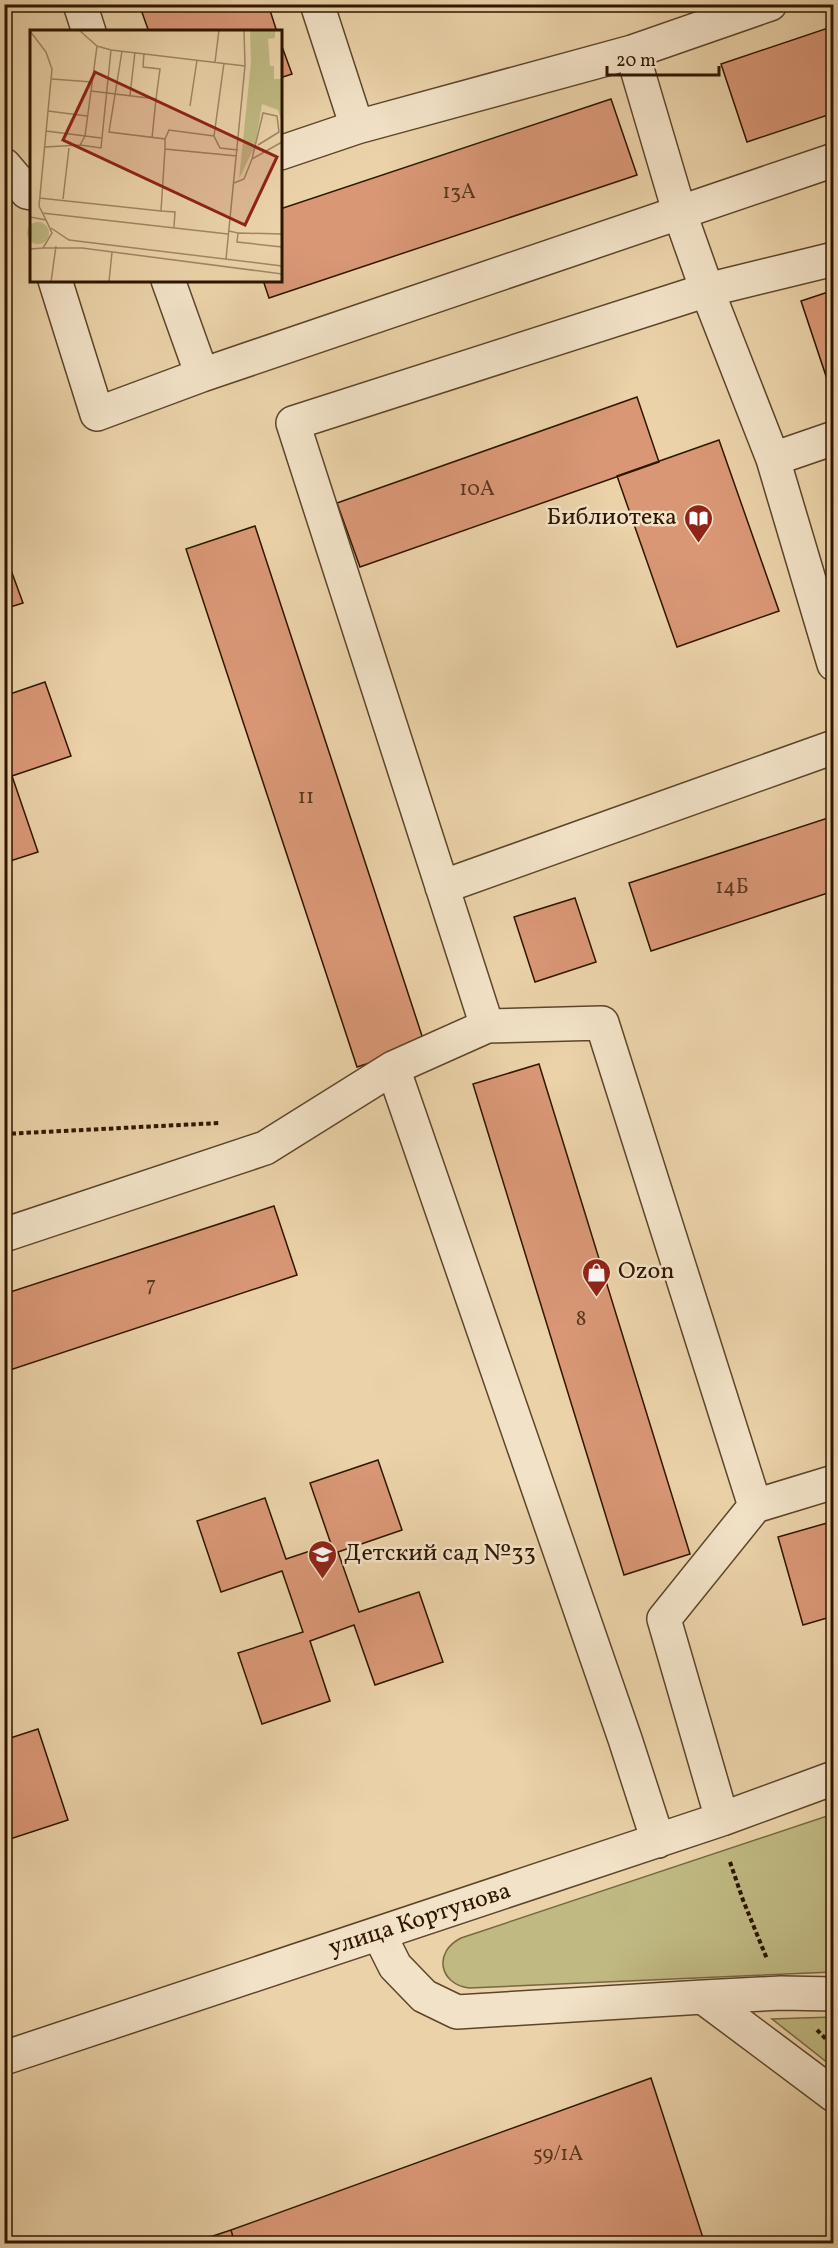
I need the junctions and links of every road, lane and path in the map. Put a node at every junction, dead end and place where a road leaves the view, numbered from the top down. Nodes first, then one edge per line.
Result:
1 (80, 4) edge
2 (317, 4) edge
3 (770, 4) edge
4 (722, 12) edge
5 (88, 30) edge
6 (632, 52) junction
7 (357, 127) junction
8 (282, 152) edge
9 (834, 160) edge
10 (4, 165) edge
11 (30, 197) edge
12 (679, 211) junction
13 (834, 259) edge
14 (56, 282) edge
15 (169, 282) edge
16 (706, 290) junction
17 (202, 375) junction
18 (834, 438) edge
19 (773, 459) junction
20 (834, 664) edge
21 (834, 747) edge
22 (442, 887) junction
23 (487, 1026) junction
24 (393, 1068) junction
25 (4, 1134) edge
26 (265, 1148) junction
27 (4, 1234) edge
28 (834, 1482) edge
29 (756, 1506) junction
30 (834, 1778) edge
31 (722, 1820) junction
32 (658, 1841) junction
33 (730, 1862) dead end
34 (743, 1900) dead end
35 (379, 1934) junction
36 (834, 1994) edge
37 (703, 1996) junction
38 (4, 2058) edge
39 (834, 2095) edge

1 - 5 street
2 - 7 street
3 - 4 street
4 - 6 street
6 - 7 street
6 - 12 street
7 - 8 street
9 - 12 street
10 - 11 street
12 - 16 street
12 - 17 street
13 - 16 street
14 - 17 street
15 - 17 street
16 - 19 street
16 - 22 street
18 - 19 street
19 - 20 street
21 - 22 street
22 - 23 street
23 - 24 street
23 - 29 street
24 - 26 street
24 - 32 street
25 - 26 path
26 - 27 street
28 - 29 street
29 - 31 street
30 - 31 street, улица Кортунова
31 - 32 street, улица Кортунова
32 - 35 street, улица Кортунова
33 - 34 path
35 - 37 street
35 - 38 street, улица Кортунова
36 - 37 street
37 - 39 street

